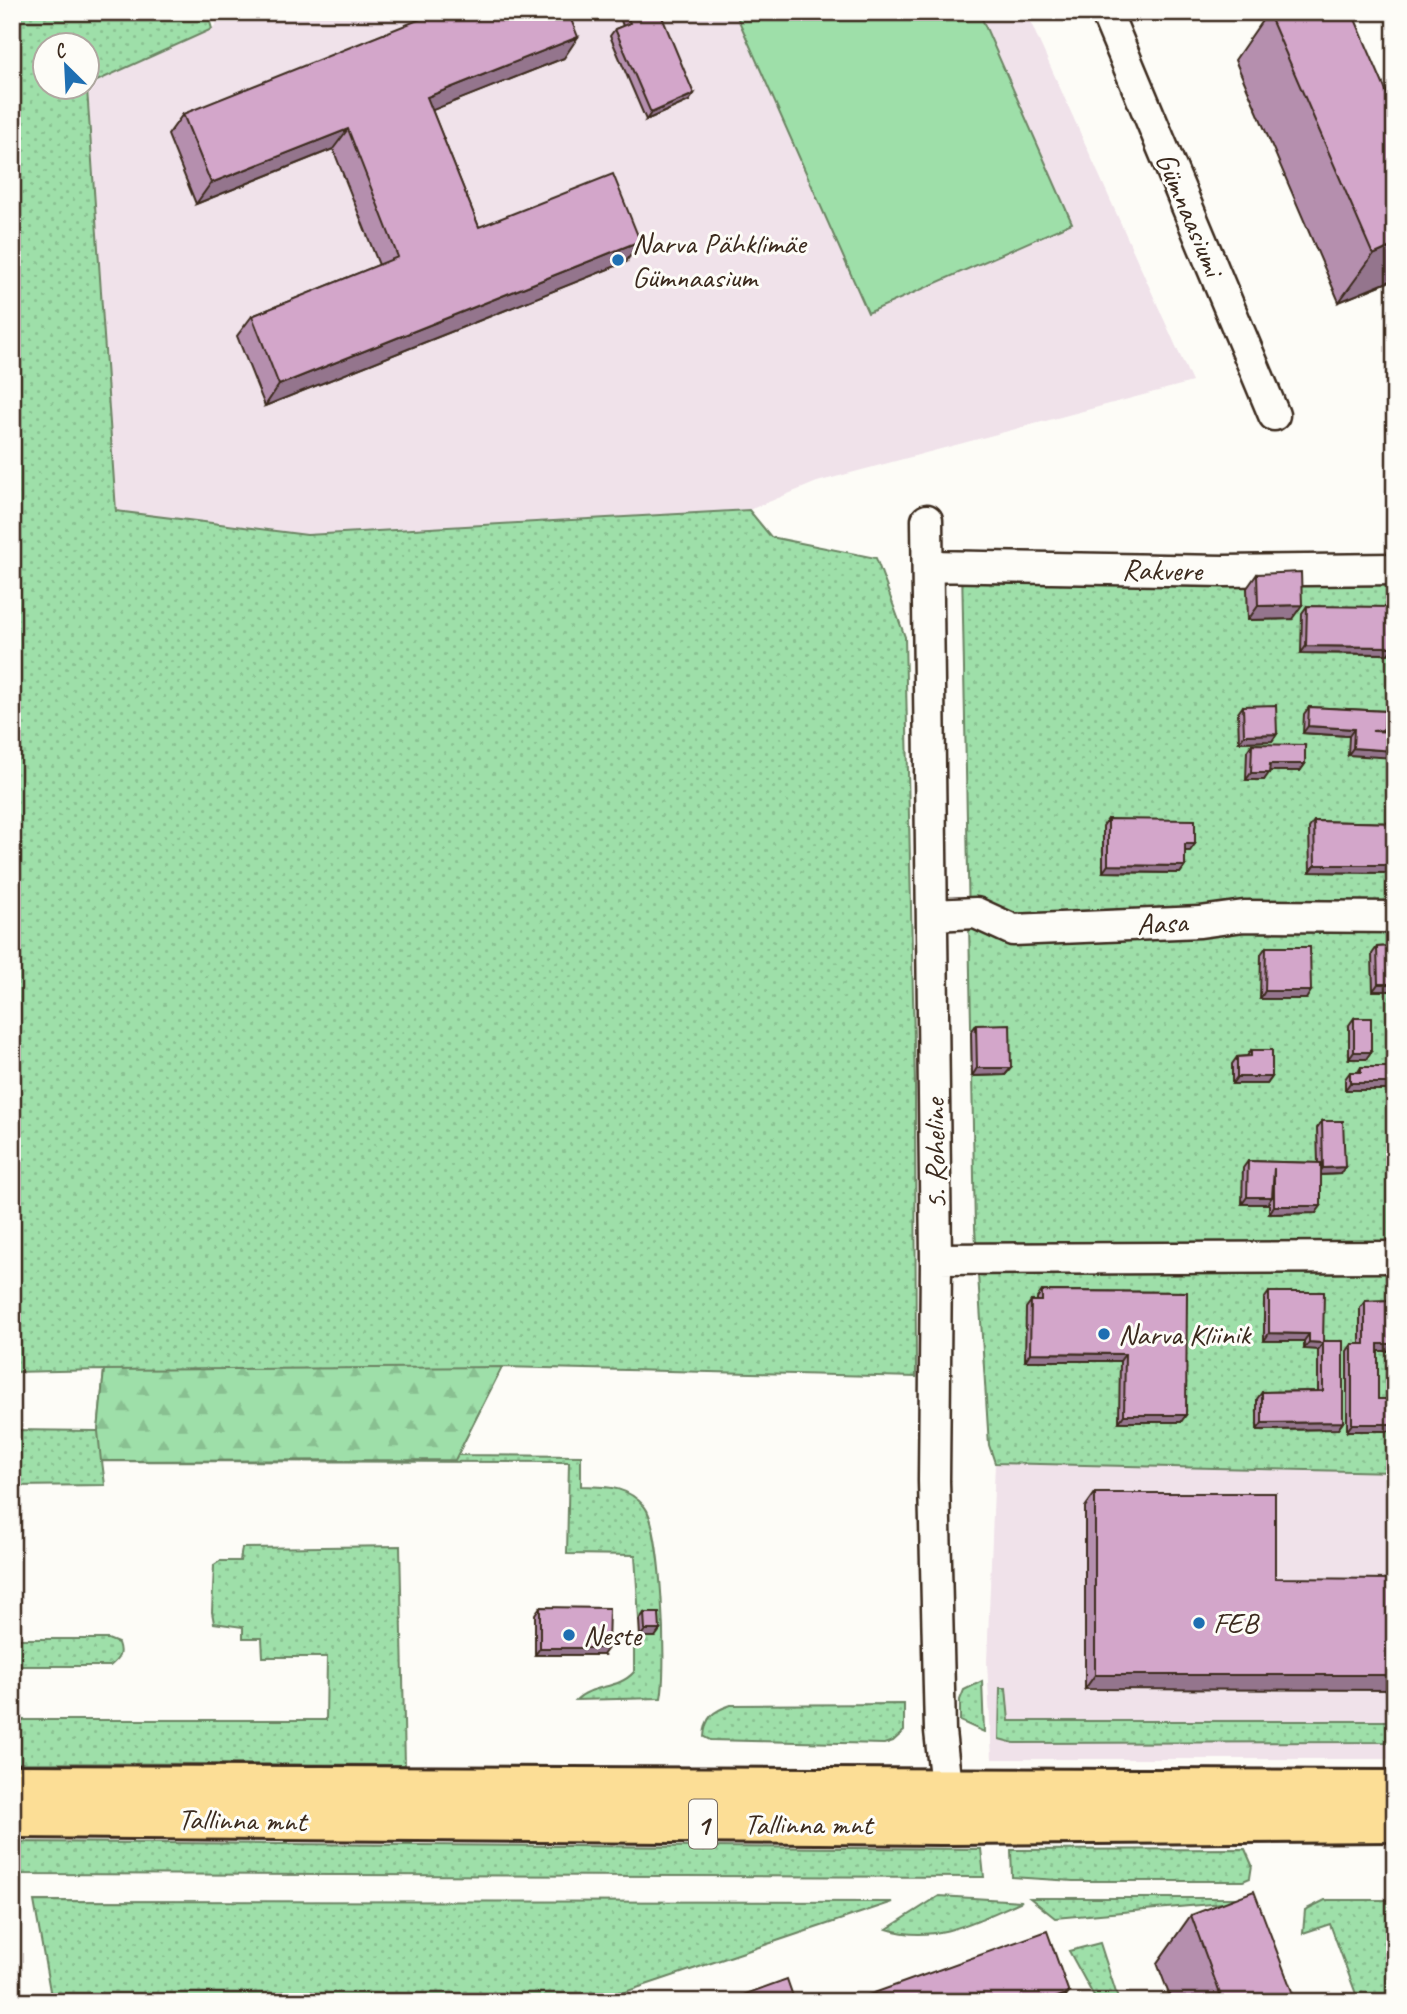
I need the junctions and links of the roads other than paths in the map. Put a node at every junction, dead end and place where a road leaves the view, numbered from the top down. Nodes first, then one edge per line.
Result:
1 (1106, 12) edge
2 (1274, 415) dead end
3 (926, 520) dead end
4 (929, 566) junction
5 (1395, 569) edge
6 (932, 915) junction
7 (1395, 917) edge
8 (1395, 1257) edge
9 (936, 1259) junction
10 (12, 1785) edge
11 (946, 1787) junction
12 (1395, 1790) edge
13 (12, 1818) edge
14 (1395, 1822) edge

1 - 2 street, Gümnaasiumi
3 - 4 street, 5. Roheline
4 - 5 street, Rakvere
4 - 6 street, 5. Roheline
6 - 7 street, Aasa
6 - 9 street, 5. Roheline
8 - 9 street
9 - 11 street, 5. Roheline
10 - 11 highway, Tallinna mnt / 1
11 - 12 highway, Tallinna mnt / 1
13 - 14 highway, Tallinna mnt / 1

